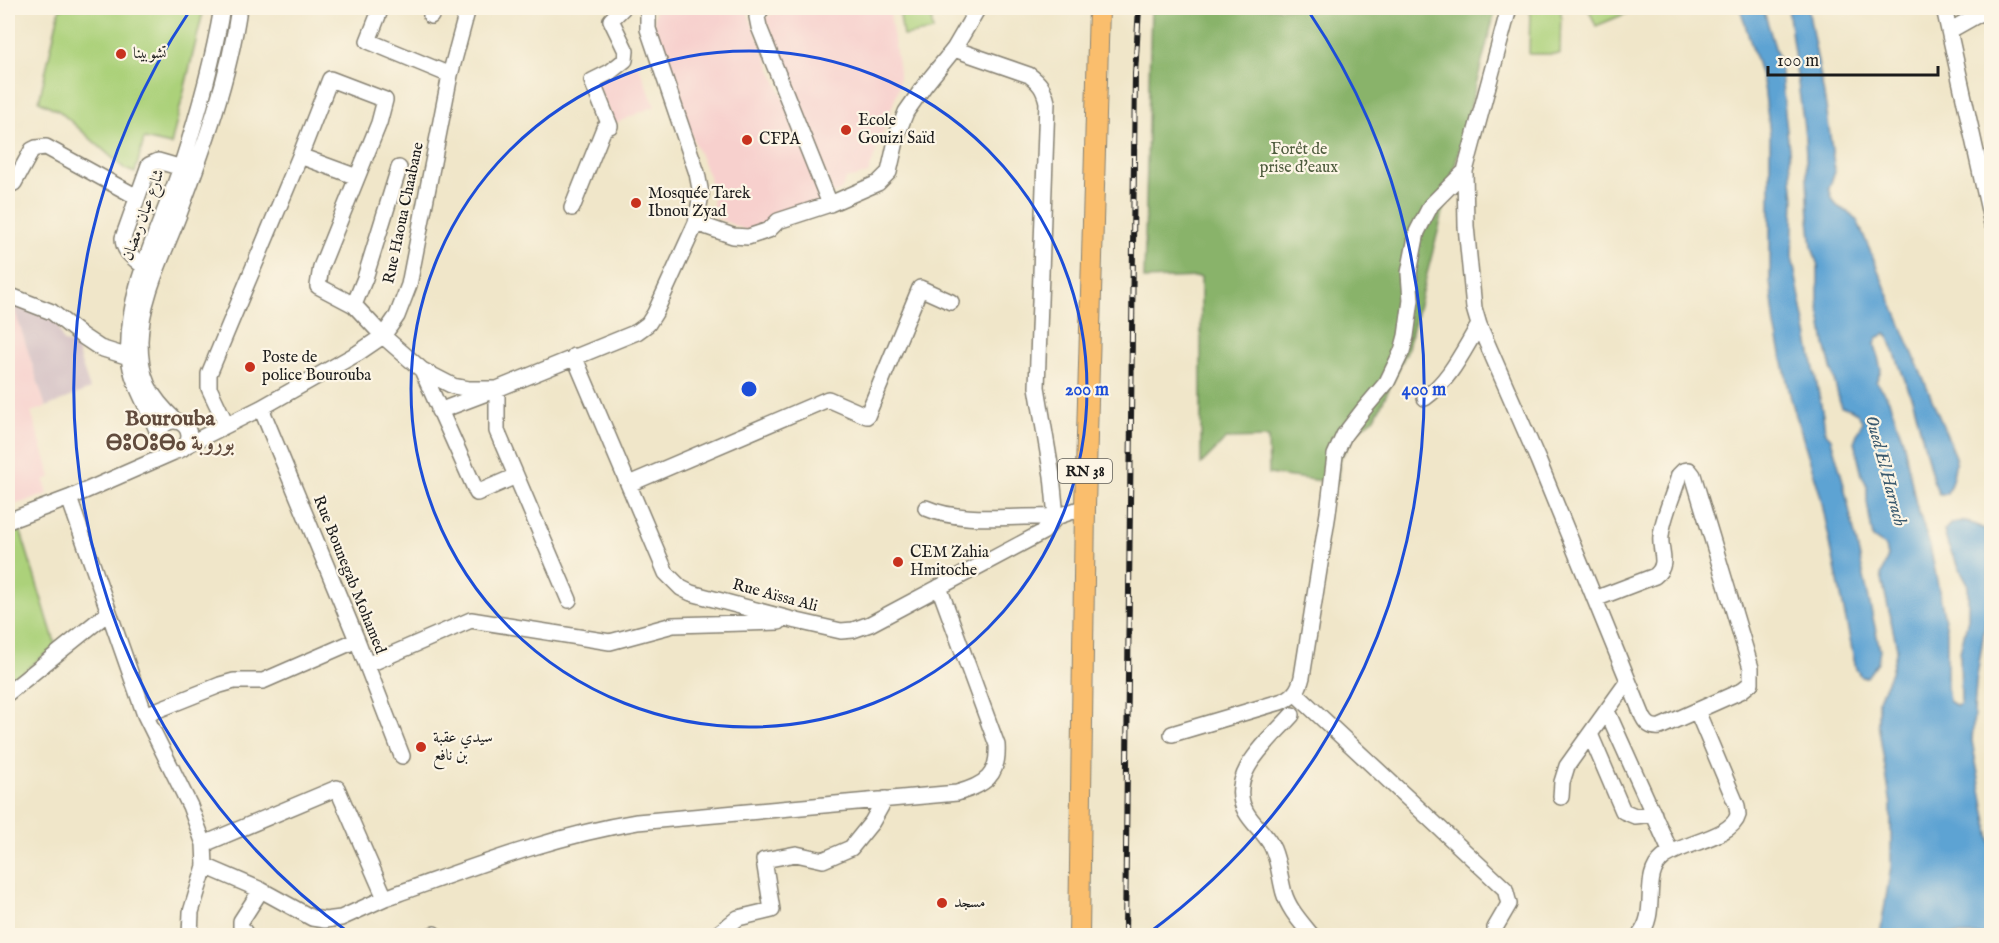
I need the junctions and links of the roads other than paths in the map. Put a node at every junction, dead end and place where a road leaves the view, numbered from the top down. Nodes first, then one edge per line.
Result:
1 (222, 8) edge
2 (239, 8) edge
3 (381, 8) edge
4 (468, 8) edge
5 (623, 8) edge
6 (648, 8) edge
7 (762, 8) edge
8 (978, 8) edge
9 (1099, 8) edge
10 (1509, 8) edge
11 (1944, 8) edge
12 (1990, 8) edge
13 (1949, 31) junction
14 (954, 49) junction
15 (450, 75) junction
16 (300, 156) junction
17 (399, 168) dead end
18 (188, 169) junction
19 (1465, 171) junction
20 (357, 177) junction
21 (14, 183) dead end
22 (137, 197) junction
23 (830, 204) junction
24 (572, 208) dead end
25 (696, 223) junction
26 (1992, 224) edge
27 (144, 267) junction
28 (8, 295) edge
29 (951, 302) dead end
30 (354, 305) junction
31 (1479, 326) junction
32 (383, 336) junction
33 (574, 356) junction
34 (129, 357) junction
35 (422, 370) junction
36 (496, 389) junction
37 (1425, 398) dead end
38 (261, 408) junction
39 (439, 411) junction
40 (179, 422) junction
41 (219, 428) junction
42 (159, 437) junction
43 (180, 449) junction
44 (148, 463) junction
45 (516, 476) junction
46 (629, 484) junction
47 (69, 498) junction
48 (1084, 507) junction
49 (926, 508) dead end
50 (1056, 517) junction
51 (8, 520) edge
52 (939, 587) junction
53 (1595, 599) junction
54 (569, 600) dead end
55 (109, 612) junction
56 (797, 621) junction
57 (357, 640) junction
58 (367, 665) junction
59 (1628, 681) junction
60 (8, 693) edge
61 (1295, 693) junction
62 (1607, 711) junction
63 (1697, 711) junction
64 (145, 715) junction
65 (1292, 715) dead end
66 (1172, 734) dead end
67 (1590, 734) junction
68 (402, 756) dead end
69 (1561, 796) dead end
70 (885, 800) junction
71 (1654, 814) junction
72 (204, 844) junction
73 (1671, 853) junction
74 (205, 866) junction
75 (261, 890) junction
76 (385, 898) junction
77 (1495, 928) dead end
78 (190, 936) edge
79 (247, 936) edge
80 (715, 936) edge
81 (1079, 936) edge
82 (1312, 936) edge
83 (1639, 936) edge

1 - 18 street, شارع عبان رمضان
2 - 18 street, شارع عبان رمضان
3 - 15 street
4 - 15 street, Rue Haoua Chaabane
5 - 24 street
6 - 25 street
7 - 23 street
8 - 14 street
9 - 48 main road, RN 38
10 - 19 street
11 - 13 street
12 - 13 street
13 - 26 street
14 - 23 street
14 - 50 street
15 - 32 street, Rue Haoua Chaabane
16 - 20 street
16 - 20 street
16 - 41 street
17 - 30 street
18 - 22 street
18 - 27 street, شارع عبان رمضان
18 - 40 street, شارع عبان رمضان
19 - 31 street
19 - 61 street
20 - 30 street
21 - 22 street
22 - 27 street
23 - 25 street
25 - 33 street
27 - 34 street, شارع عبان رمضان
28 - 34 street
29 - 46 street
30 - 32 street
31 - 37 street
31 - 53 street
32 - 35 street
32 - 38 street, Rue Haoua Chaabane
33 - 36 street
33 - 46 street, Rue Aïssa Ali
34 - 42 street, شارع عبان رمضان
35 - 36 street
35 - 39 street
36 - 39 street
36 - 45 street
38 - 41 street, Rue Haoua Chaabane
38 - 57 street, Rue Bounegab Mohamed
39 - 45 street
40 - 41 street
40 - 42 street
40 - 43 street
41 - 43 street, Rue Haoua Chaabane
42 - 43 street
42 - 44 street
43 - 44 street, Rue Haoua Chaabane
44 - 47 street, Rue Haoua Chaabane
45 - 54 street
46 - 56 street, Rue Aïssa Ali
47 - 51 street, Rue Haoua Chaabane
47 - 55 street
48 - 50 street, Rue Aïssa Ali
48 - 81 main road, RN 38
49 - 50 street
50 - 52 street, Rue Aïssa Ali
52 - 56 street, Rue Aïssa Ali
52 - 70 street
53 - 59 street
53 - 63 street
55 - 60 street
55 - 64 street
56 - 58 street
57 - 58 street, Rue Bounegab Mohamed
57 - 64 street
58 - 68 street, Rue Bounegab Mohamed
59 - 62 street
59 - 63 street
61 - 66 street
61 - 77 street
62 - 67 street
62 - 71 street
63 - 73 street
64 - 72 street
65 - 82 street
67 - 69 street
67 - 71 street
70 - 76 street
70 - 80 street
71 - 73 street
72 - 74 street
72 - 76 street
73 - 83 street
74 - 75 street
74 - 78 street
75 - 76 street
75 - 79 street

